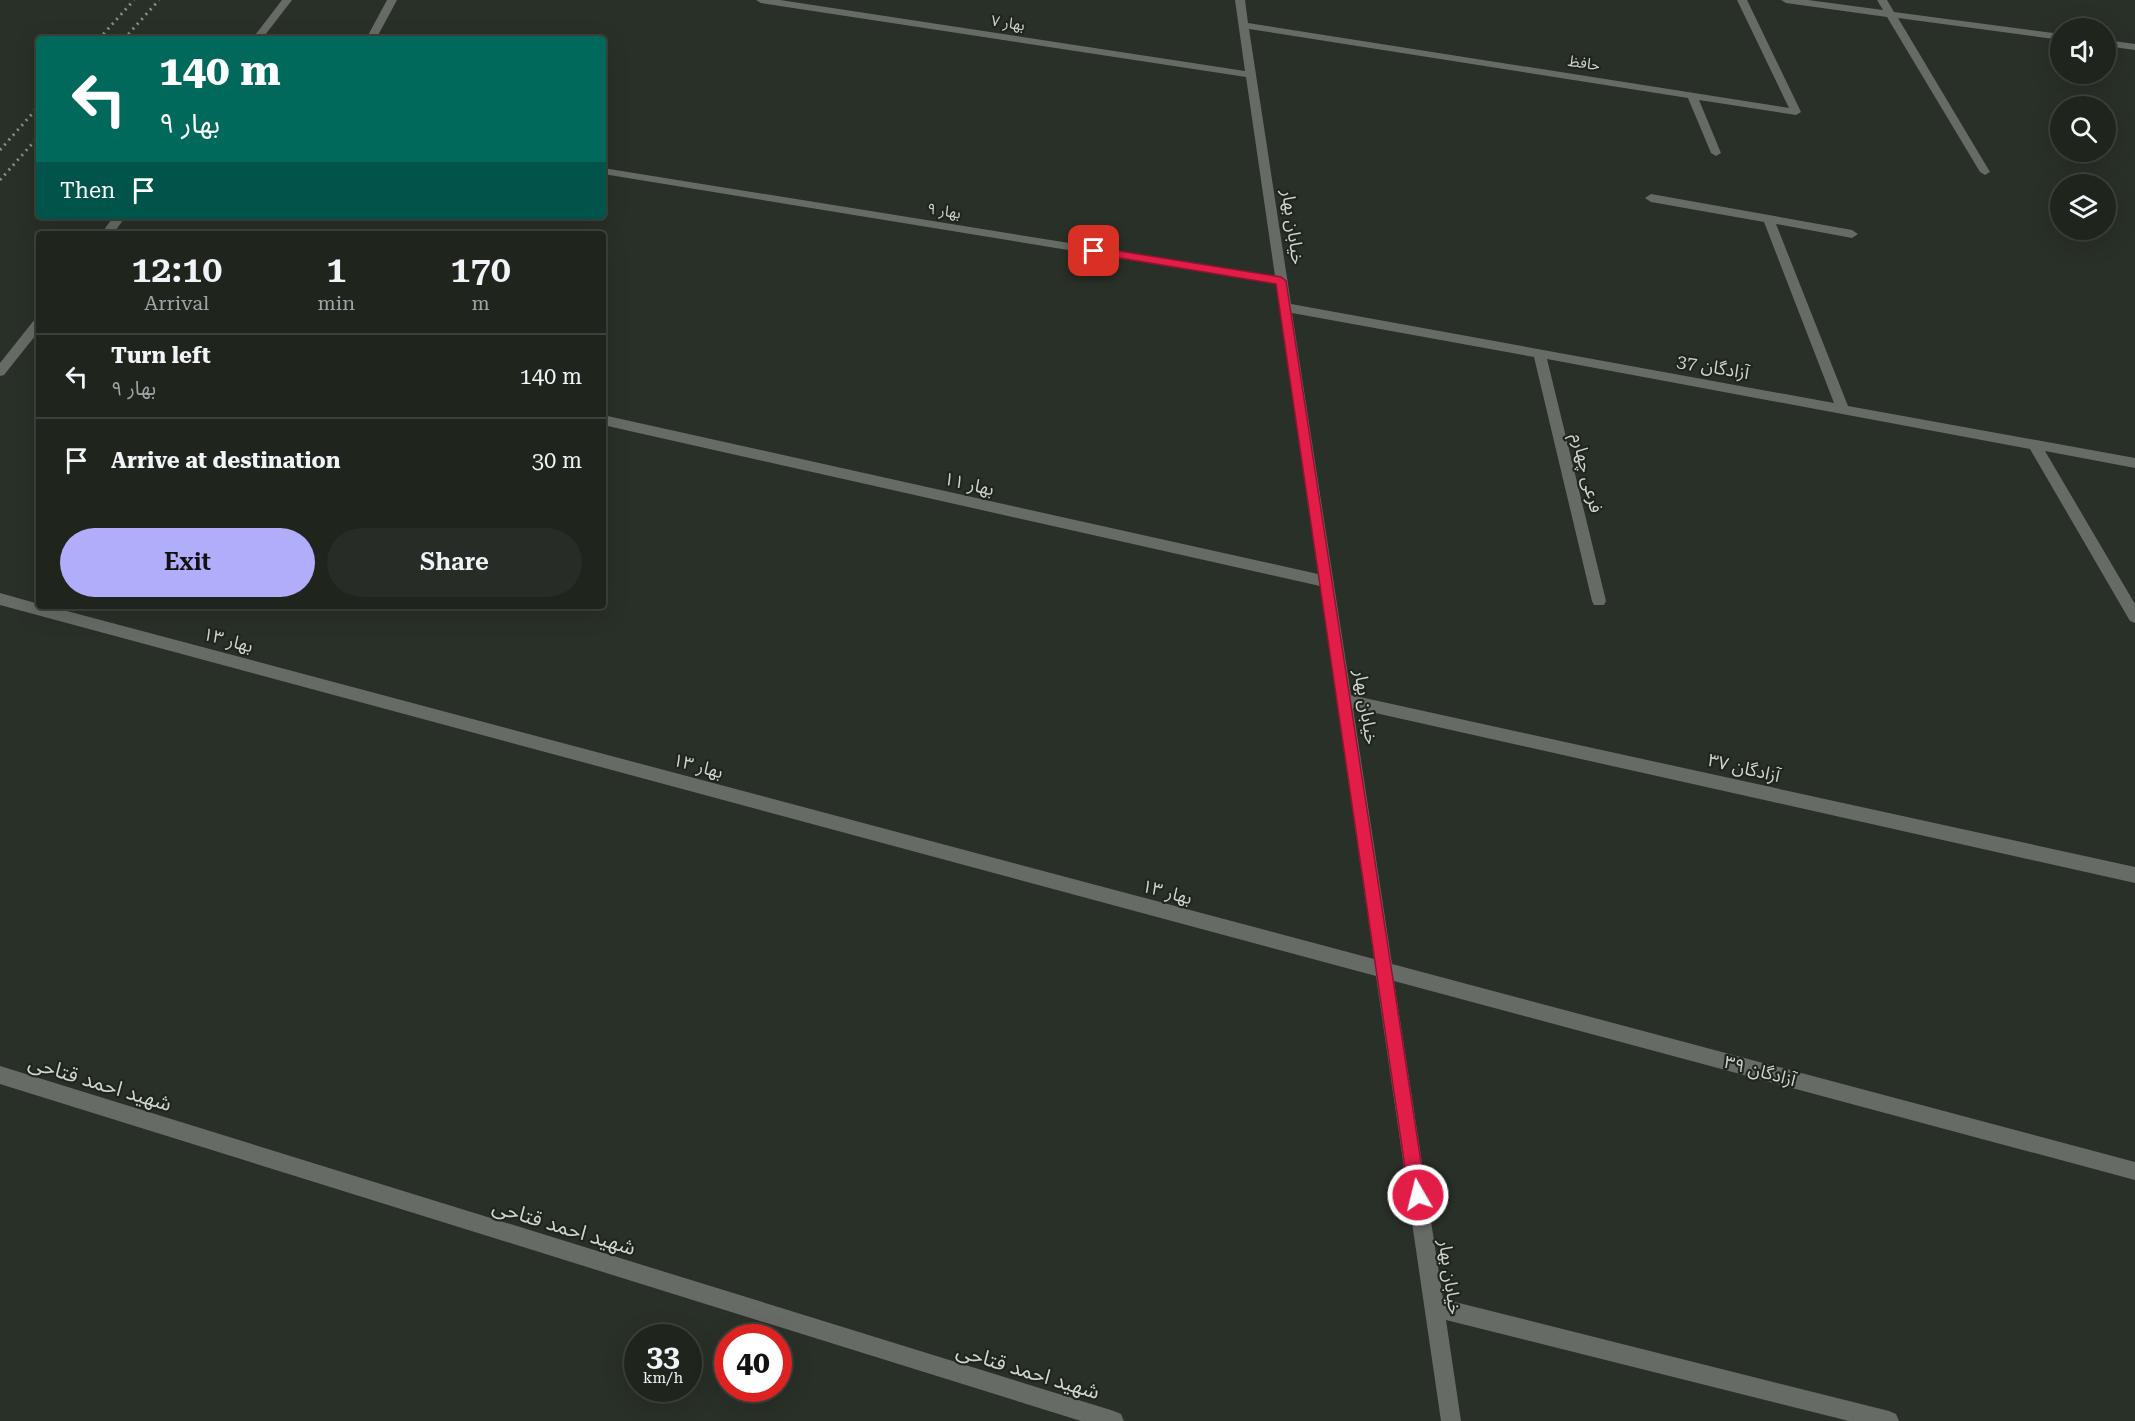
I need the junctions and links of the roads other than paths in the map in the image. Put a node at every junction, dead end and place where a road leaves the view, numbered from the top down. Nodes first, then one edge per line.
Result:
1 (287, 0) edge
2 (392, 0) edge
3 (761, 0) edge
4 (1240, 0) edge
5 (1742, 0) edge
6 (1786, 0) edge
7 (1882, 0) edge
8 (1892, 14) junction
9 (1244, 25) junction
10 (259, 36) edge
11 (373, 36) edge
12 (2050, 36) edge
13 (2116, 44) edge
14 (2135, 47) edge
15 (1251, 75) junction
16 (1692, 96) junction
17 (1716, 153) dead end
18 (606, 171) edge
19 (1985, 172) dead end
20 (1651, 198) dead end
21 (1768, 218) junction
22 (118, 219) edge
23 (108, 231) edge
24 (1852, 234) dead end
25 (1281, 281) junction
26 (1285, 307) junction
27 (36, 326) edge
28 (1539, 354) junction
29 (0, 372) edge
30 (1843, 409) junction
31 (606, 421) edge
32 (2034, 444) junction
33 (2135, 463) edge
34 (1327, 582) junction
35 (0, 599) edge
36 (1599, 601) dead end
37 (36, 609) edge
38 (37, 609) edge
39 (2135, 617) edge
40 (1345, 700) junction
41 (2135, 875) edge
42 (1386, 971) junction
43 (0, 1075) edge
44 (2135, 1171) edge
45 (1434, 1307) junction
46 (1114, 1421) edge
47 (1451, 1421) edge
48 (1889, 1421) edge

1 - 10 street
2 - 11 street
3 - 15 street, بهار ۷
4 - 9 street, خیابان بهار
5 - 16 street, حافظ
6 - 8 street
7 - 8 street
8 - 12 street
8 - 19 street
9 - 15 street, خیابان بهار
9 - 16 street, حافظ
13 - 14 street
15 - 25 street, خیابان بهار
16 - 17 street
18 - 25 street, بهار ۹
20 - 21 street
21 - 24 street
21 - 30 street
22 - 23 street
25 - 26 street, خیابان بهار
26 - 28 street, آزادگان 37
26 - 34 street, خیابان بهار
27 - 29 street
28 - 30 street, آزادگان 37
28 - 36 street, فرعی چهارم
30 - 32 street, آزادگان 37
31 - 34 street, بهار ۱۱
32 - 33 street, آزادگان 37
32 - 39 street
34 - 40 street, خیابان بهار
35 - 37 street, بهار ۱۳
38 - 42 street, بهار ۱۳
40 - 41 street, آزادگان ۳۷
40 - 42 street, خیابان بهار
42 - 44 street, آزادگان ۳۹
42 - 45 street, خیابان بهار
43 - 46 street, شهید احمد قتاحی
45 - 47 street, خیابان بهار
45 - 48 street

